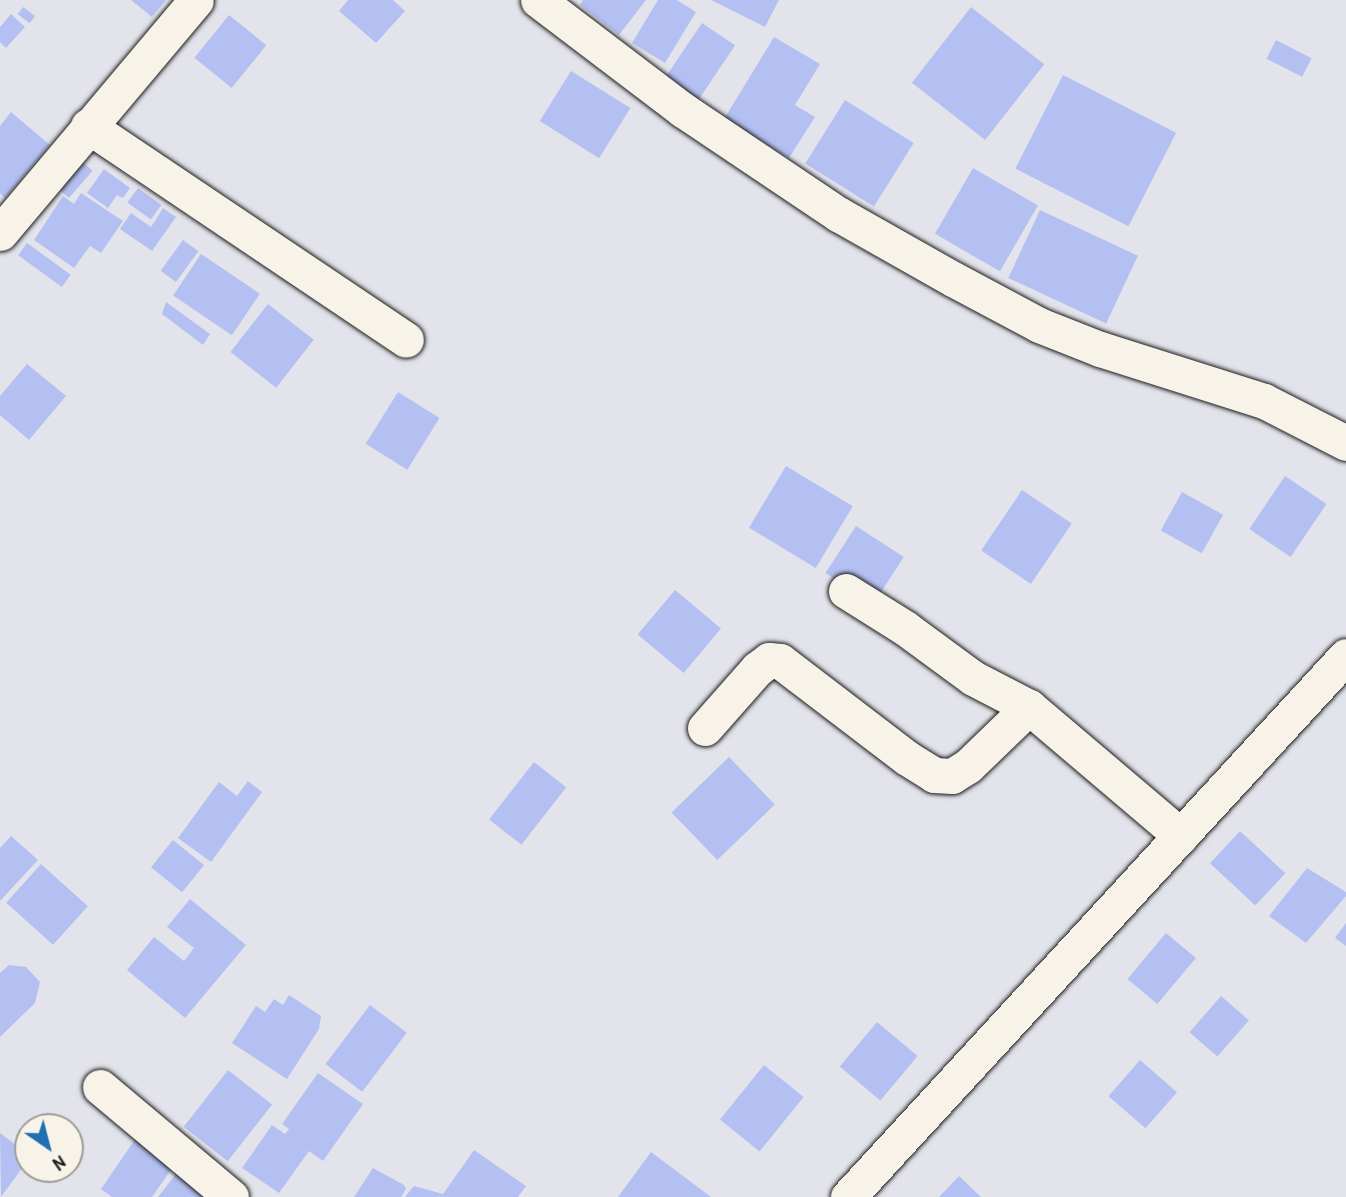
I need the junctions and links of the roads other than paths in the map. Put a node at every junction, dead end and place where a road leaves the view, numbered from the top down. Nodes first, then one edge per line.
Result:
1 (196, 0) edge
2 (538, 0) edge
3 (88, 125) junction
4 (0, 233) edge
5 (406, 341) dead end
6 (1346, 443) edge
7 (846, 591) dead end
8 (1346, 656) edge
9 (1029, 707) junction
10 (705, 728) dead end
11 (1181, 835) junction
12 (100, 1087) dead end
13 (231, 1197) edge
14 (848, 1197) edge

1 - 3 street
2 - 6 street
3 - 4 street
3 - 5 street
7 - 9 street
8 - 11 street
9 - 10 street
9 - 11 street
11 - 14 street
12 - 13 street

